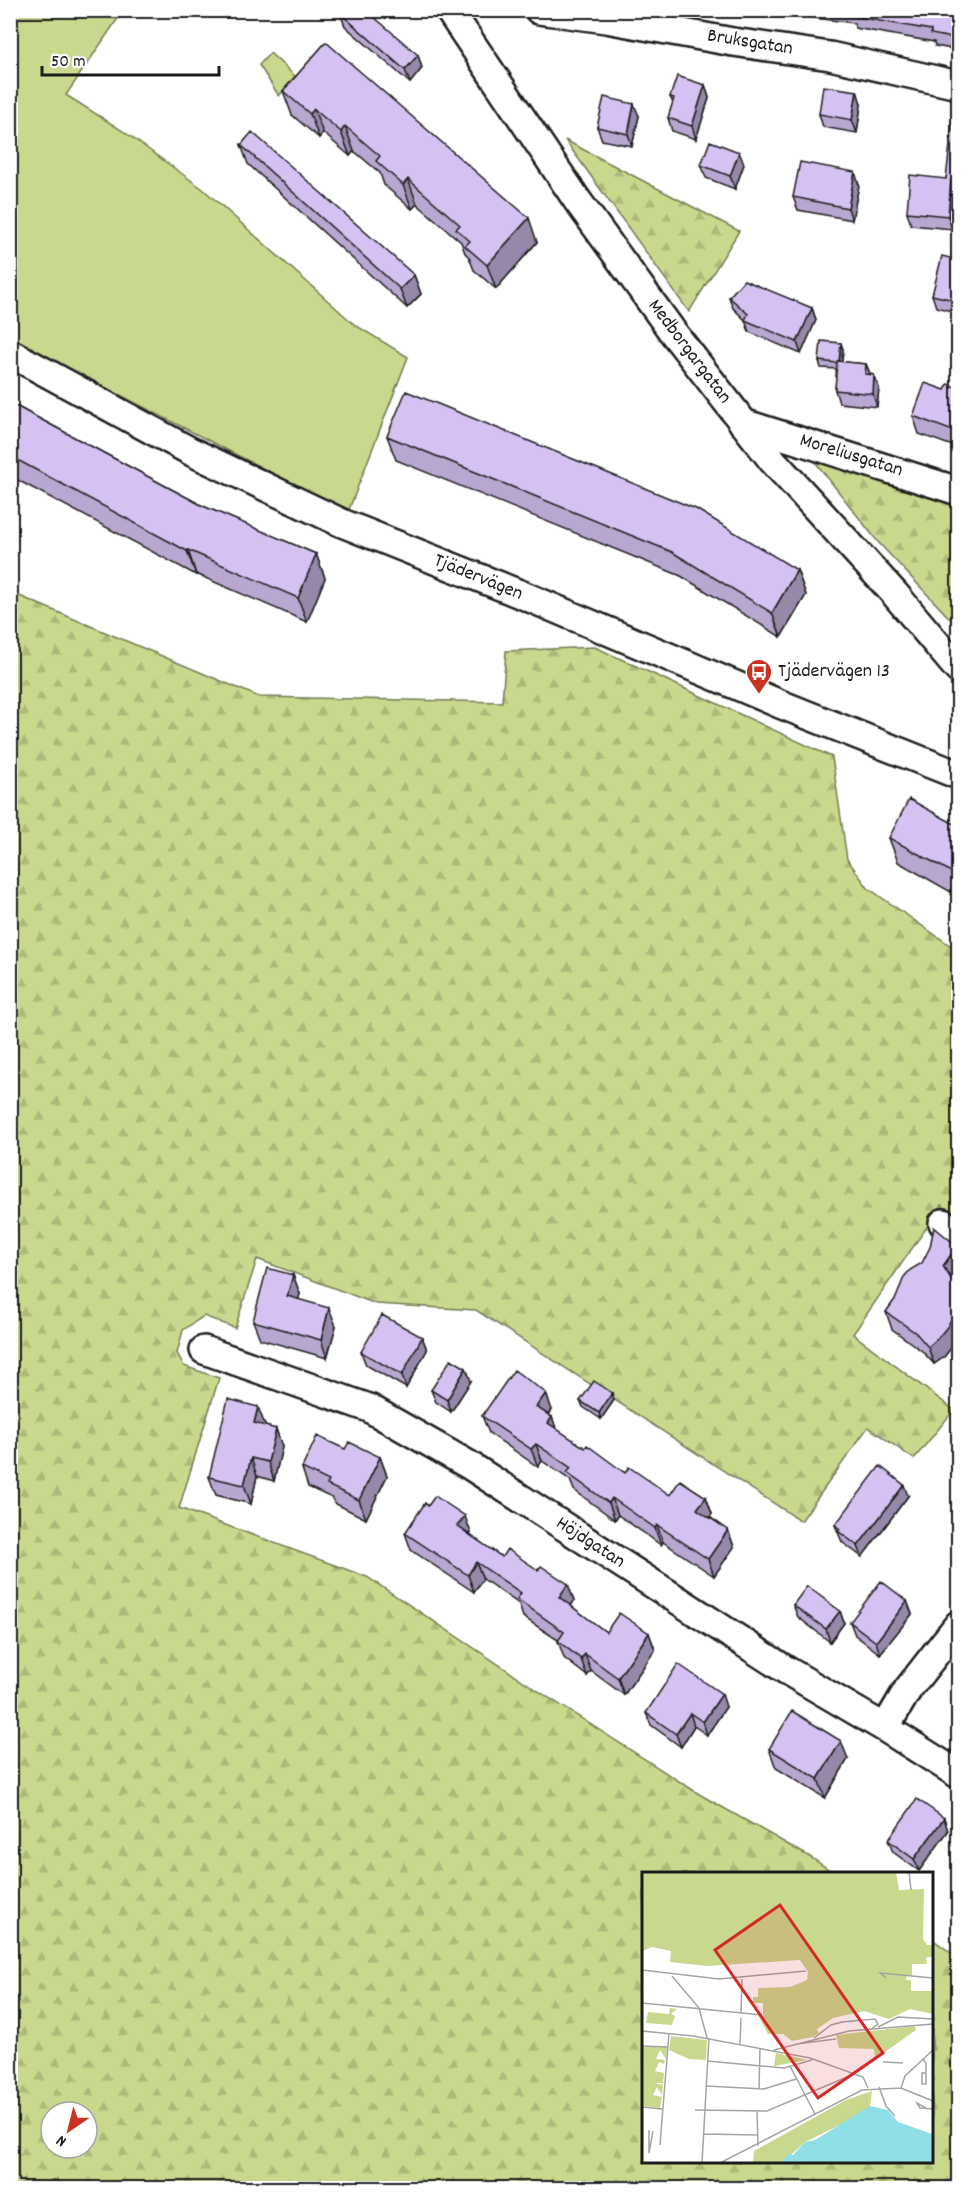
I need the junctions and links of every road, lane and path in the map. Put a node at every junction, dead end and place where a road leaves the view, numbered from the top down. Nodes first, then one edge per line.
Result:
1 (450, 10) edge
2 (539, 10) edge
3 (958, 84) edge
4 (10, 353) edge
5 (743, 423) junction
6 (958, 491) edge
7 (958, 669) edge
8 (958, 775) edge
9 (204, 1350) dead end
10 (958, 1625) edge
11 (885, 1728) junction
12 (958, 1774) edge

1 - 5 street, Medborgargatan
2 - 3 street, Bruksgatan
4 - 8 street, Tjädervägen
5 - 6 street, Moreliusgatan
5 - 7 street, Medborgargatan
9 - 11 street, Höjdgatan
10 - 11 street
11 - 12 street, Höjdgatan

